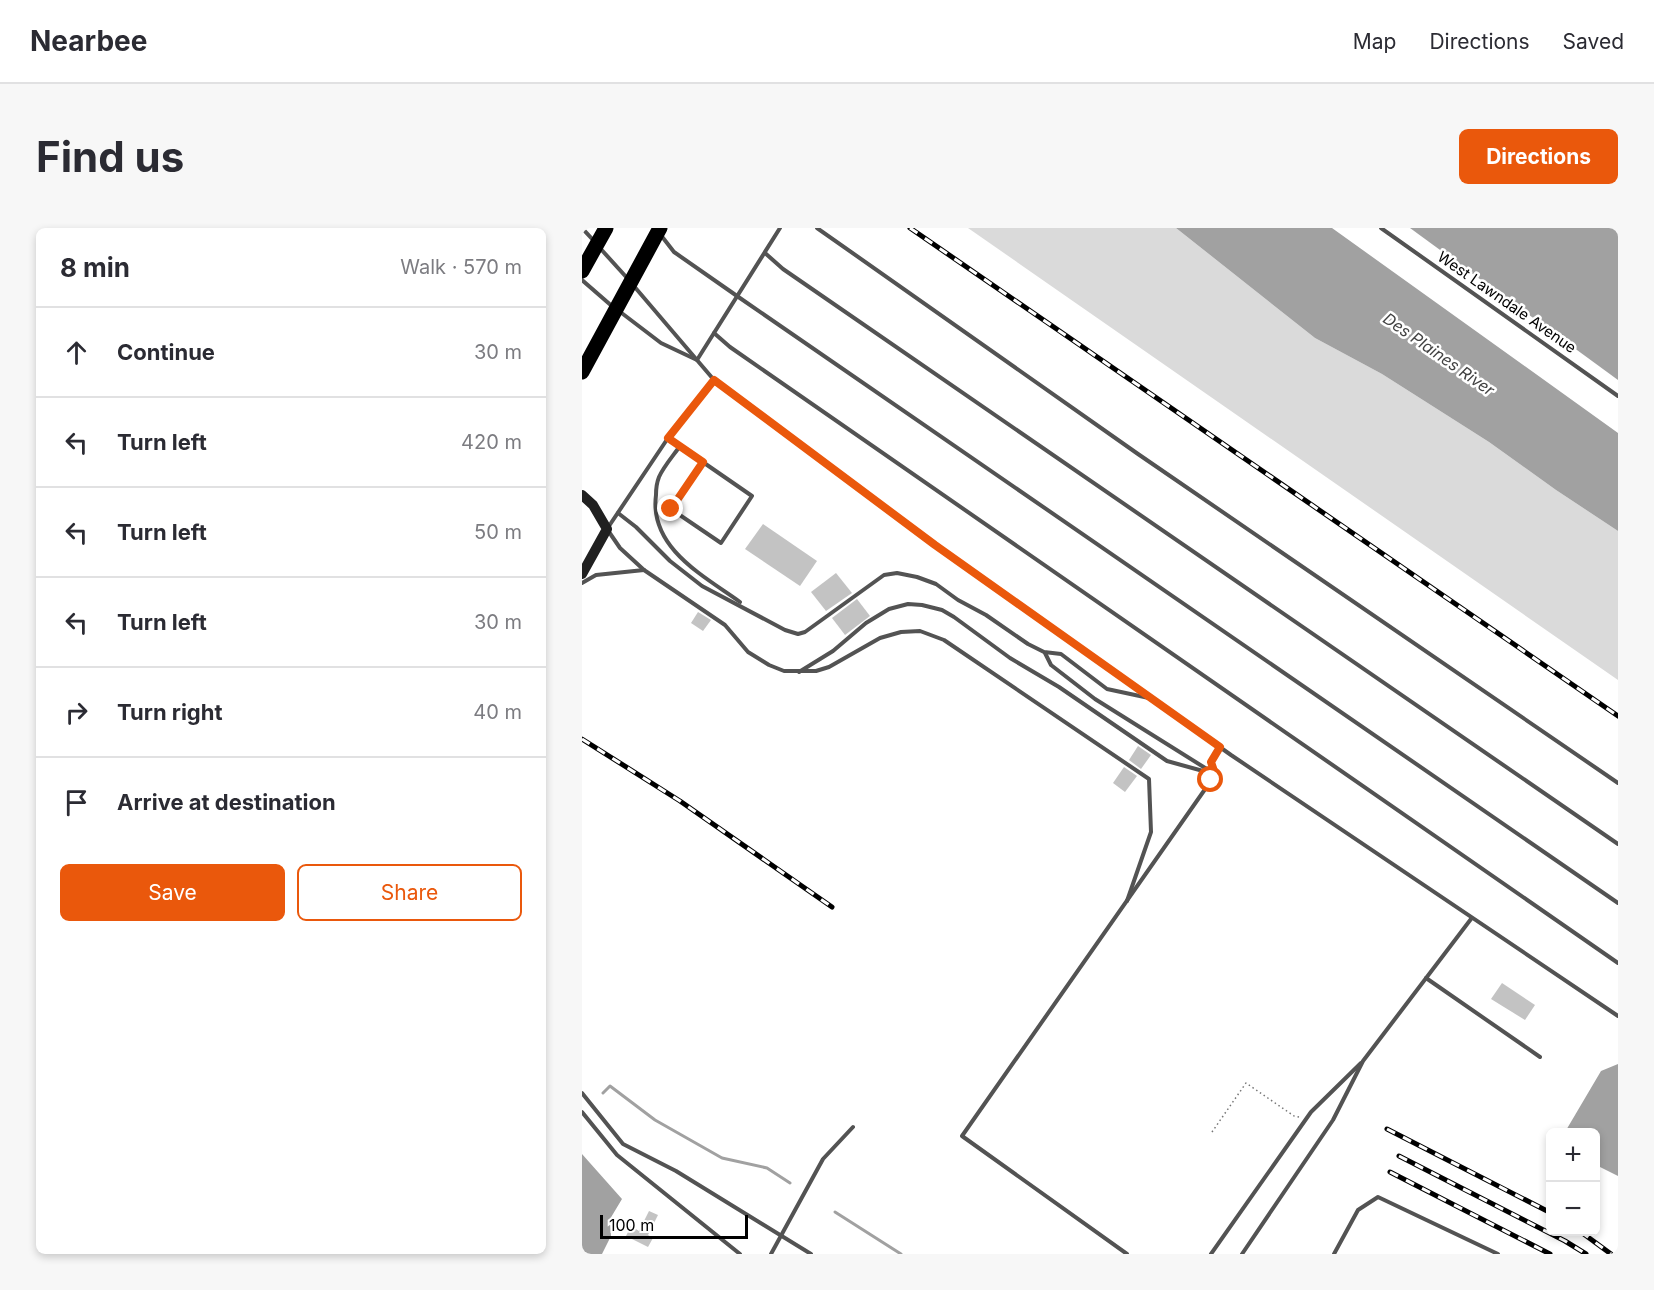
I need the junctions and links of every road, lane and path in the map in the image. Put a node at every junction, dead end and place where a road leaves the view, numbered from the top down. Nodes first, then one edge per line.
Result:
1 (582, 228) edge
2 (606, 228) edge
3 (655, 228) edge
4 (660, 228) edge
5 (780, 228) edge
6 (817, 228) edge
7 (1384, 229) edge
8 (765, 253) junction
9 (582, 271) edge
10 (582, 280) edge
11 (737, 296) junction
12 (714, 333) junction
13 (697, 360) junction
14 (582, 372) edge
15 (714, 380) junction
16 (1618, 396) edge
17 (668, 438) junction
18 (680, 446) junction
19 (703, 462) junction
20 (582, 495) edge
21 (618, 513) junction
22 (607, 529) junction
23 (644, 570) junction
24 (582, 574) edge
25 (582, 584) edge
26 (750, 610) junction
27 (1044, 652) junction
28 (799, 672) junction
29 (1152, 699) junction
30 (1220, 747) junction
31 (1215, 774) junction
32 (1618, 783) edge
33 (1618, 844) edge
34 (1127, 901) junction
35 (1618, 903) edge
36 (1471, 919) junction
37 (1618, 963) edge
38 (1426, 978) junction
39 (1618, 1016) edge
40 (1540, 1057) dead end
41 (1363, 1061) junction
42 (582, 1093) edge
43 (582, 1112) edge
44 (1307, 1118) junction
45 (853, 1127) dead end
46 (1212, 1132) dead end
47 (780, 1235) junction
48 (740, 1254) edge
49 (771, 1254) edge
50 (811, 1254) edge
51 (1127, 1254) edge
52 (1210, 1254) edge
53 (1242, 1254) edge
54 (1334, 1254) edge
55 (1498, 1254) edge

1 - 13 lane
2 - 9 highway
3 - 11 lane
4 - 14 highway
5 - 8 lane
6 - 32 lane
7 - 16 lane, West Lawndale Avenue
8 - 11 lane
8 - 33 lane
10 - 13 lane
11 - 12 lane
11 - 35 lane
12 - 13 lane
12 - 37 lane
13 - 15 lane
15 - 17 lane
15 - 29 lane
17 - 18 lane
17 - 21 lane
18 - 19 lane
18 - 26 lane
19 - 19 lane
20 - 22 street
21 - 22 lane
21 - 26 lane
22 - 23 lane
22 - 24 street
23 - 25 lane
23 - 28 lane
26 - 27 lane
27 - 29 lane
27 - 31 lane
28 - 31 lane
28 - 34 lane
29 - 30 lane
30 - 31 lane
30 - 36 lane
31 - 34 lane
34 - 51 lane
36 - 38 lane
36 - 39 lane
38 - 40 lane
38 - 41 lane
41 - 44 lane
41 - 53 lane
42 - 47 lane
43 - 48 lane
44 - 46 path
44 - 52 lane
45 - 47 lane
47 - 49 lane
47 - 50 lane
54 - 55 lane

